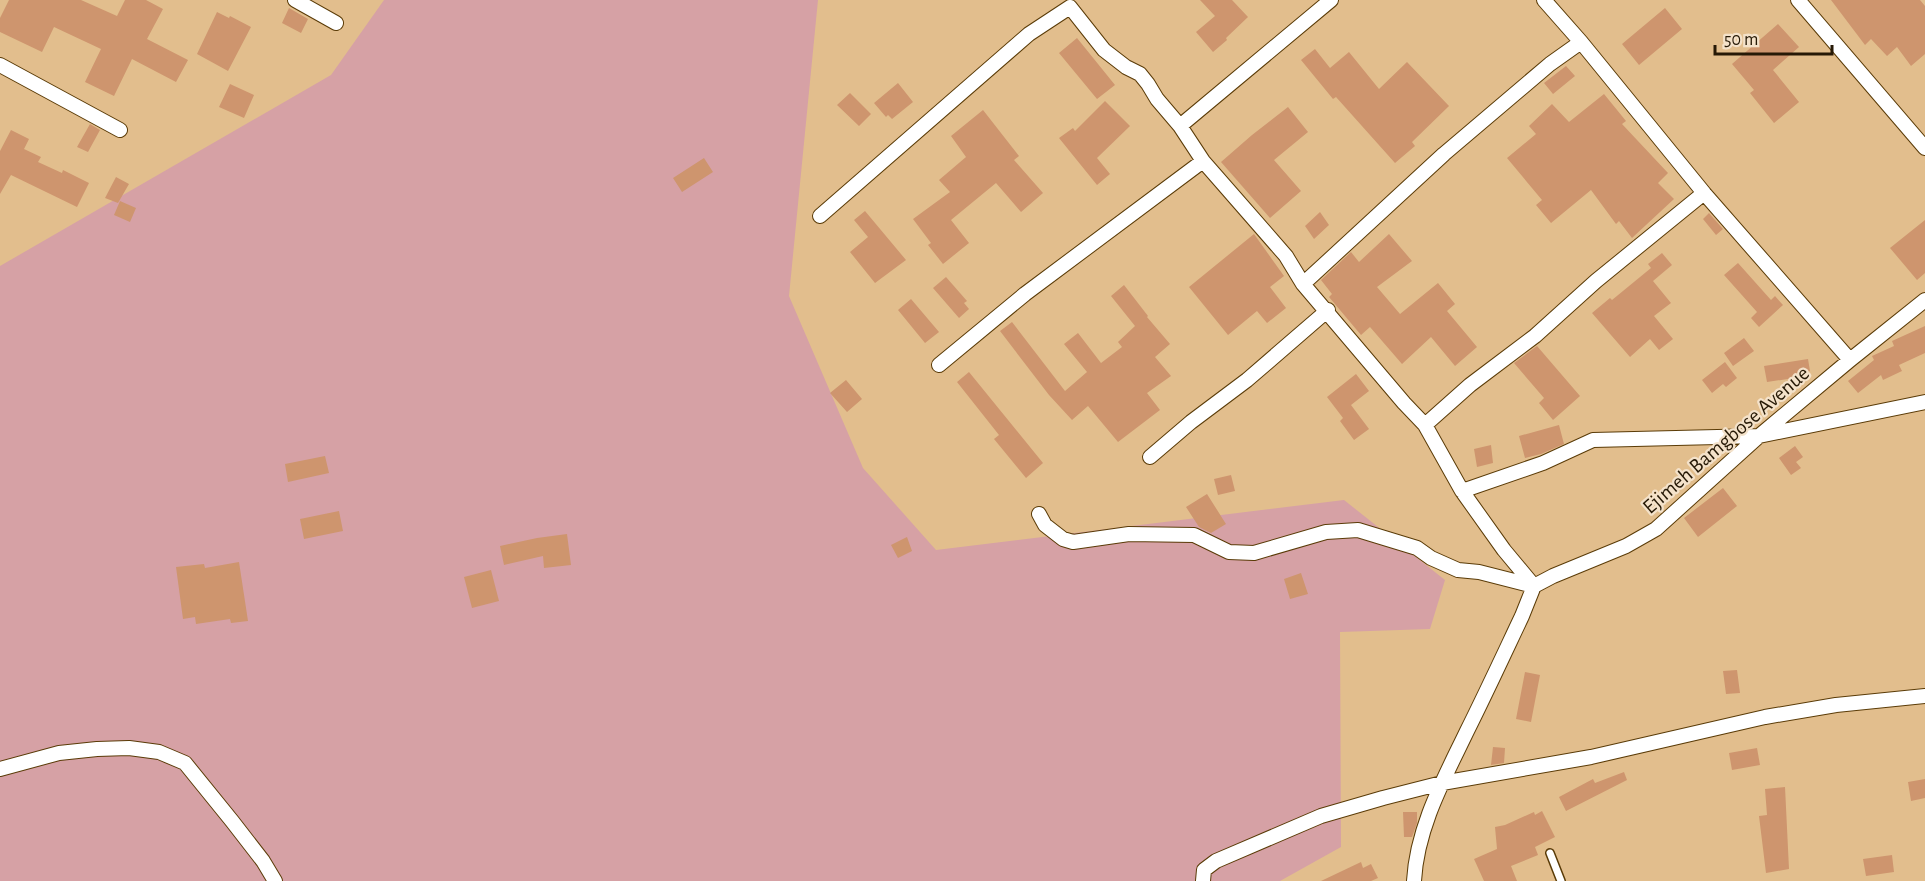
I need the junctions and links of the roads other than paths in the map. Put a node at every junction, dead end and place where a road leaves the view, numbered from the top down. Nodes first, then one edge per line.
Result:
1 (295, 0) edge
2 (1331, 0) edge
3 (1544, 0) edge
4 (1798, 0) edge
5 (1067, 3) edge
6 (336, 23) dead end
7 (1581, 42) junction
8 (0, 65) edge
9 (1180, 126) junction
10 (120, 130) dead end
11 (1925, 148) edge
12 (1203, 161) junction
13 (1704, 193) junction
14 (820, 216) dead end
15 (1304, 284) junction
16 (1925, 300) edge
17 (1328, 310) junction
18 (1850, 360) junction
19 (939, 365) dead end
20 (1925, 402) edge
21 (1425, 425) junction
22 (1760, 436) junction
23 (1150, 457) dead end
24 (1462, 490) junction
25 (1039, 514) dead end
26 (1534, 586) junction
27 (1925, 696) edge
28 (3, 771) edge
29 (1442, 783) junction
30 (1550, 853) dead end
31 (275, 881) edge
32 (1203, 881) edge
33 (1414, 881) edge
34 (1561, 881) edge

1 - 6 street
2 - 9 street
3 - 7 street
4 - 11 street
5 - 9 street
5 - 14 street
7 - 13 street
7 - 15 street
8 - 10 street
9 - 12 street
12 - 15 street
12 - 19 street
13 - 18 street
13 - 21 street
15 - 17 street
16 - 18 street, Ejimeh Bamgbose Avenue
17 - 21 street
17 - 23 street
18 - 22 street, Ejimeh Bamgbose Avenue
20 - 22 street
21 - 24 street
22 - 24 street
22 - 26 street, Ejimeh Bamgbose Avenue
24 - 26 street
25 - 26 street
26 - 29 street
27 - 29 street
28 - 31 street
29 - 32 street
29 - 33 street
30 - 34 lane

